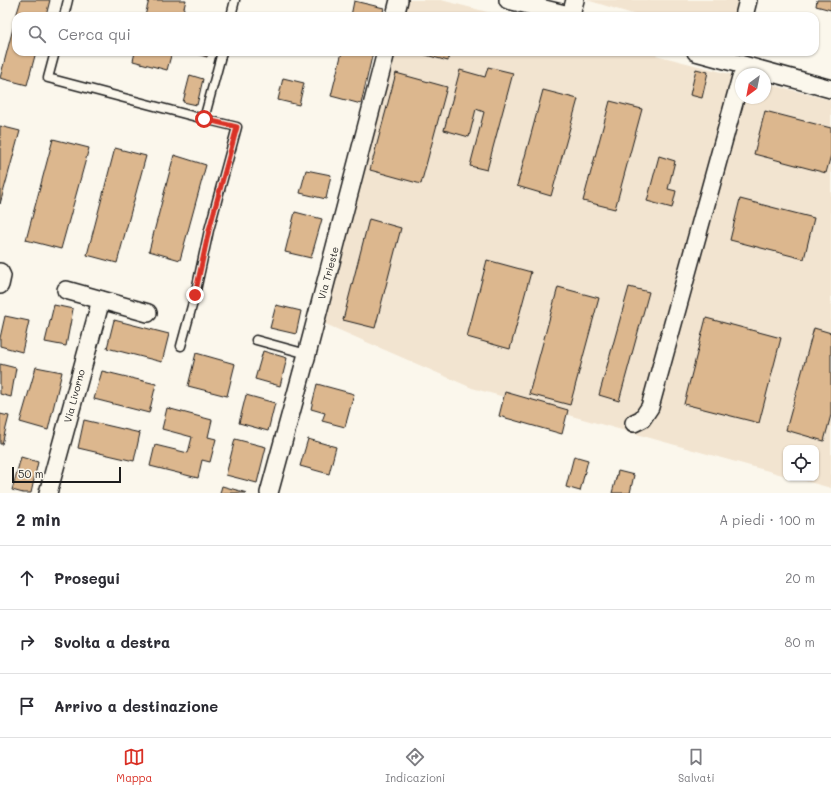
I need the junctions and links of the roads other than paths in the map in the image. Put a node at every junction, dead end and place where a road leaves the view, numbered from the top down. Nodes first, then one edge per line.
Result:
1 (68, 0) edge
2 (235, 0) edge
3 (399, 0) edge
4 (511, 0) edge
5 (575, 0) edge
6 (748, 0) edge
7 (65, 12) edge
8 (232, 12) edge
9 (396, 12) edge
10 (557, 12) edge
11 (573, 12) edge
12 (745, 12) edge
13 (54, 56) edge
14 (221, 56) edge
15 (385, 56) edge
16 (708, 56) edge
17 (738, 66) edge
18 (831, 89) edge
19 (204, 119) junction
20 (0, 272) edge
21 (0, 285) edge
22 (66, 290) dead end
23 (101, 300) junction
24 (148, 313) dead end
25 (256, 340) dead end
26 (181, 346) dead end
27 (307, 354) junction
28 (634, 423) dead end
29 (48, 493) edge
30 (269, 493) edge

1 - 7 lane
2 - 8 lane
3 - 9 street
4 - 10 street
5 - 11 street
6 - 12 street
13 - 19 lane
14 - 19 lane
15 - 27 street, Via Trieste
16 - 17 street
17 - 18 street
17 - 28 street
19 - 26 lane
20 - 21 street
22 - 23 street
23 - 24 street
23 - 29 street, Via Livorno
25 - 27 lane
27 - 30 street, Via Trieste

